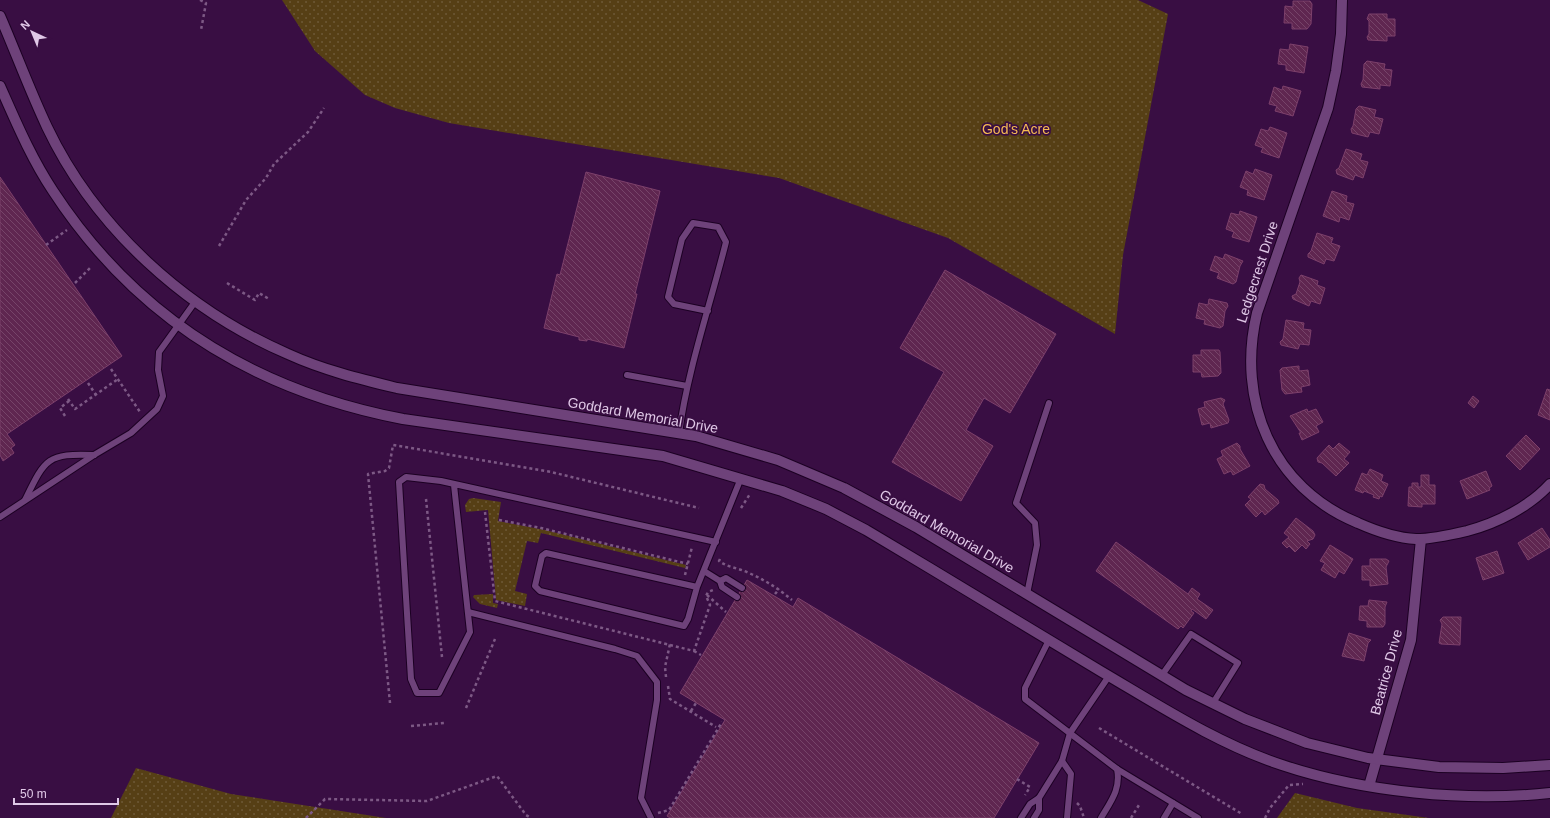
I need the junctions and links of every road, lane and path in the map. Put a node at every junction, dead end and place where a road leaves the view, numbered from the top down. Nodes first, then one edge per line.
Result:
1 (200, 0) edge
2 (1342, 0) edge
3 (0, 16) edge
4 (201, 30) dead end
5 (0, 86) edge
6 (324, 108) dead end
7 (77, 224) junction
8 (46, 245) dead end
9 (219, 246) dead end
10 (91, 267) dead end
11 (75, 282) dead end
12 (227, 283) dead end
13 (269, 299) dead end
14 (195, 302) junction
15 (708, 311) junction
16 (177, 324) junction
17 (111, 369) dead end
18 (627, 375) dead end
19 (118, 379) junction
20 (88, 383) dead end
21 (687, 386) junction
22 (96, 395) junction
23 (1049, 403) dead end
24 (141, 413) dead end
25 (65, 416) dead end
26 (678, 433) junction
27 (94, 455) junction
28 (741, 478) junction
29 (1550, 484) edge
30 (454, 485) junction
31 (756, 493) dead end
32 (426, 499) dead end
33 (24, 501) junction
34 (740, 510) dead end
35 (0, 517) edge
36 (499, 520) dead end
37 (1421, 539) junction
38 (716, 542) junction
39 (692, 547) dead end
40 (722, 555) dead end
41 (688, 564) junction
42 (704, 571) junction
43 (684, 578) dead end
44 (720, 581) junction
45 (697, 587) junction
46 (742, 588) dead end
47 (779, 589) junction
48 (775, 594) dead end
49 (1027, 594) junction
50 (707, 595) dead end
51 (737, 597) dead end
52 (792, 600) dead end
53 (468, 612) junction
54 (726, 612) dead end
55 (495, 639) dead end
56 (1049, 640) junction
57 (670, 644) dead end
58 (694, 651) dead end
59 (700, 655) dead end
60 (442, 657) dead end
61 (1162, 675) junction
62 (1109, 676) junction
63 (696, 703) dead end
64 (1213, 703) junction
65 (466, 708) dead end
66 (691, 711) junction
67 (722, 722) dead end
68 (444, 723) dead end
69 (411, 726) dead end
70 (716, 727) dead end
71 (1099, 728) dead end
72 (1070, 733) junction
73 (1376, 759) junction
74 (1062, 761) junction
75 (1550, 765) edge
76 (1117, 769) junction
77 (1017, 779) dead end
78 (1310, 784) dead end
79 (1369, 786) junction
80 (1550, 793) edge
81 (1024, 796) dead end
82 (1039, 798) junction
83 (1075, 802) dead end
84 (1173, 803) junction
85 (1139, 805) dead end
86 (1242, 814) dead end
87 (650, 816) edge
88 (306, 818) edge
89 (531, 818) edge
90 (1021, 818) edge
91 (1034, 818) edge
92 (1067, 818) edge
93 (1084, 818) edge
94 (1101, 818) edge
95 (1131, 818) edge
96 (1164, 818) edge
97 (1198, 818) edge
98 (1265, 818) edge

1 - 4 path
2 - 37 main road, Ledgecrest Drive
3 - 14 main road, Goddard Memorial Drive
5 - 7 main road
6 - 9 path
7 - 8 path
7 - 16 main road
10 - 11 path
12 - 13 path
14 - 16 lane
14 - 26 main road, Goddard Memorial Drive
15 - 15 lane
15 - 21 lane
16 - 27 lane
16 - 28 main road
17 - 19 path
18 - 21 lane
19 - 22 path
19 - 24 path
20 - 22 path
21 - 26 lane
22 - 25 path
23 - 49 lane
26 - 49 main road, Goddard Memorial Drive
27 - 33 lane
27 - 33 lane
28 - 38 lane
28 - 56 main road
29 - 37 main road, Ledgecrest Drive
30 - 38 lane
30 - 53 lane
30 - 53 lane
31 - 34 path
32 - 60 path
33 - 35 lane
36 - 41 path
37 - 73 main road, Beatrice Drive
38 - 42 lane
39 - 41 path
40 - 47 path
41 - 43 path
42 - 44 lane
42 - 45 lane
44 - 46 lane
44 - 51 lane
45 - 45 lane
47 - 48 path
47 - 52 path
49 - 61 main road, Goddard Memorial Drive
50 - 54 path
53 - 87 lane
55 - 65 path
56 - 62 main road
56 - 72 lane
57 - 66 path
58 - 59 path
61 - 64 main road, Goddard Memorial Drive
61 - 64 lane
62 - 72 lane
62 - 79 main road
63 - 66 path
64 - 73 main road, Goddard Memorial Drive
66 - 70 path
67 - 87 path
68 - 69 path
71 - 86 path
72 - 74 lane
72 - 76 lane
73 - 75 main road, Goddard Memorial Drive
73 - 79 main road, Beatrice Drive
74 - 82 lane
74 - 92 lane
76 - 84 lane
76 - 94 lane
77 - 81 path
78 - 98 path
79 - 80 main road
82 - 90 lane
82 - 91 lane
83 - 93 path
84 - 96 lane
84 - 97 lane
85 - 95 path
88 - 89 path

